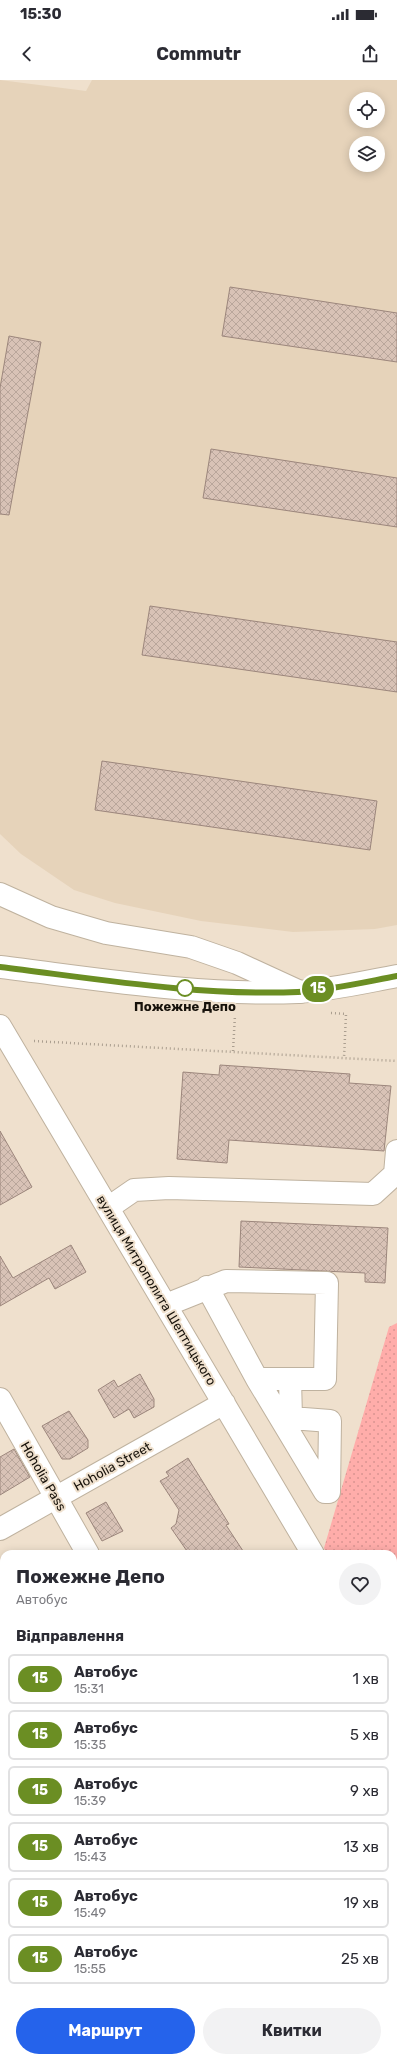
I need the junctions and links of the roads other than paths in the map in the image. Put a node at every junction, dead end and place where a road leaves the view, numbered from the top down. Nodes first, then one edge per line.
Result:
1 (0, 894) edge
2 (0, 967) edge
3 (397, 976) edge
4 (300, 992) junction
5 (4, 1033) edge
6 (397, 1151) edge
7 (108, 1208) junction
8 (207, 1287) junction
9 (166, 1305) junction
10 (257, 1379) junction
11 (290, 1379) junction
12 (0, 1399) edge
13 (224, 1403) junction
14 (56, 1498) junction
15 (0, 1529) edge
16 (86, 1550) edge
17 (311, 1550) edge

1 - 4 street
2 - 4 street
3 - 4 street
5 - 7 street, вулиця Митрополита Шептицького
6 - 7 street
7 - 9 street, вулиця Митрополита Шептицького
8 - 9 street
8 - 10 street
8 - 11 street
9 - 13 street, вулиця Митрополита Шептицького
10 - 11 street
10 - 11 street
12 - 14 street, Hoholia Pass
13 - 14 street, Hoholia Street
13 - 17 street, вулиця Митрополита Шептицького
14 - 15 street, Hoholia Street
14 - 16 street, Hoholia Pass

